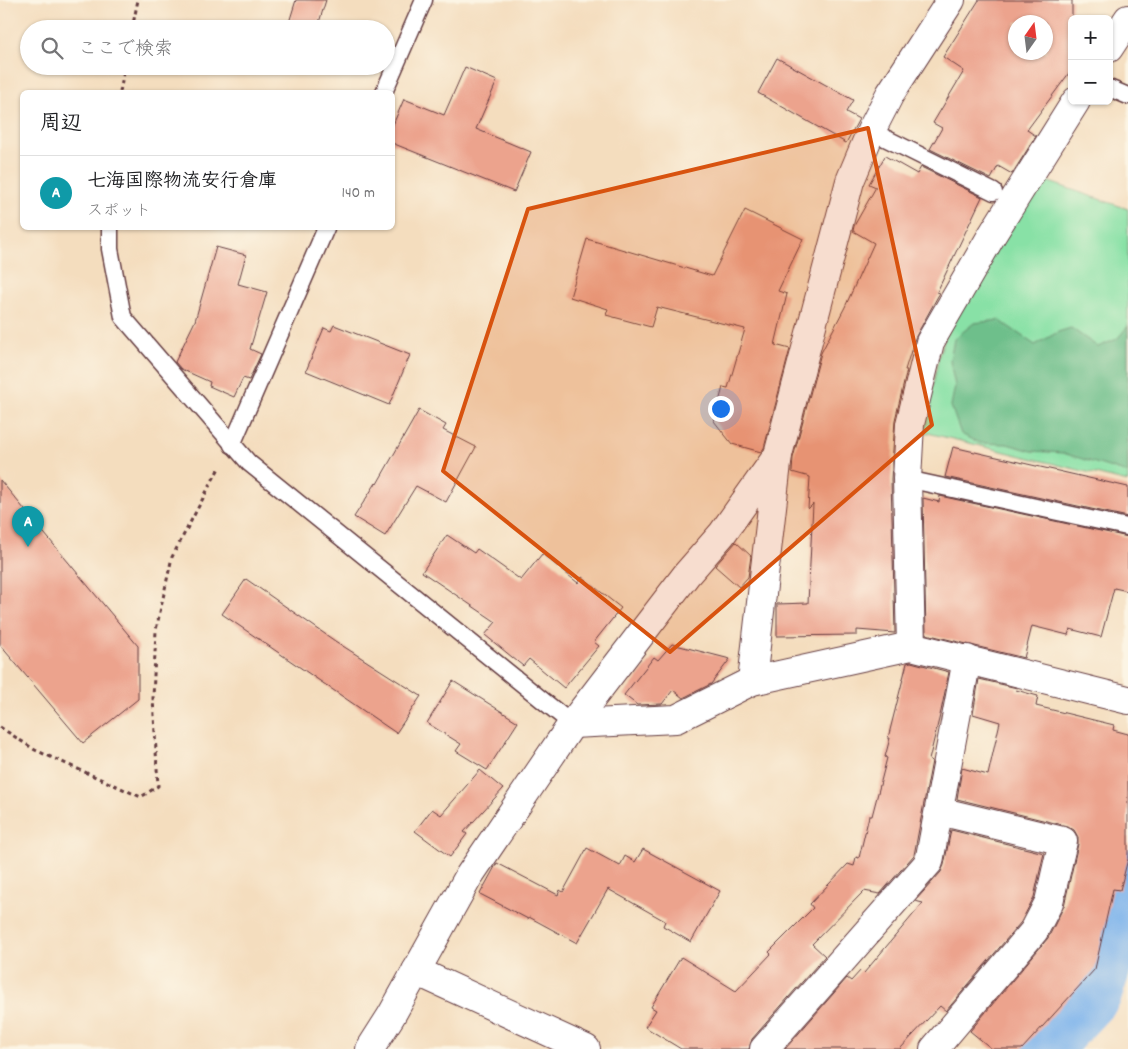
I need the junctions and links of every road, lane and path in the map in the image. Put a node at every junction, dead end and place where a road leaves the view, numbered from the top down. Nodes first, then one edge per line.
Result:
1 (138, 0) edge
2 (424, 0) edge
3 (951, 0) edge
4 (1128, 19) edge
5 (134, 20) edge
6 (1113, 42) edge
7 (395, 67) edge
8 (123, 75) edge
9 (391, 75) edge
10 (120, 90) edge
11 (385, 90) edge
12 (1113, 90) edge
13 (1128, 96) edge
14 (1073, 105) edge
15 (871, 131) junction
16 (994, 192) dead end
17 (110, 230) edge
18 (325, 230) edge
19 (232, 445) junction
20 (778, 455) junction
21 (907, 479) junction
22 (1127, 527) edge
23 (911, 646) junction
24 (966, 659) junction
25 (752, 681) junction
26 (1128, 700) edge
27 (572, 724) junction
28 (0, 727) edge
29 (939, 811) junction
30 (416, 971) junction
31 (370, 1049) edge
32 (586, 1049) edge
33 (764, 1049) edge
34 (934, 1049) edge

1 - 5 path
2 - 7 lane
3 - 15 street
4 - 6 street
8 - 10 path
9 - 11 lane
12 - 13 lane
14 - 21 street
15 - 16 lane
15 - 20 street
17 - 19 lane
18 - 19 lane
19 - 27 lane
19 - 28 path
20 - 25 street
20 - 27 street
21 - 22 lane
21 - 23 street
23 - 24 street
23 - 25 street
24 - 26 street
24 - 29 street
25 - 27 street
27 - 30 street
29 - 33 street
29 - 34 street
30 - 31 street
30 - 32 street

